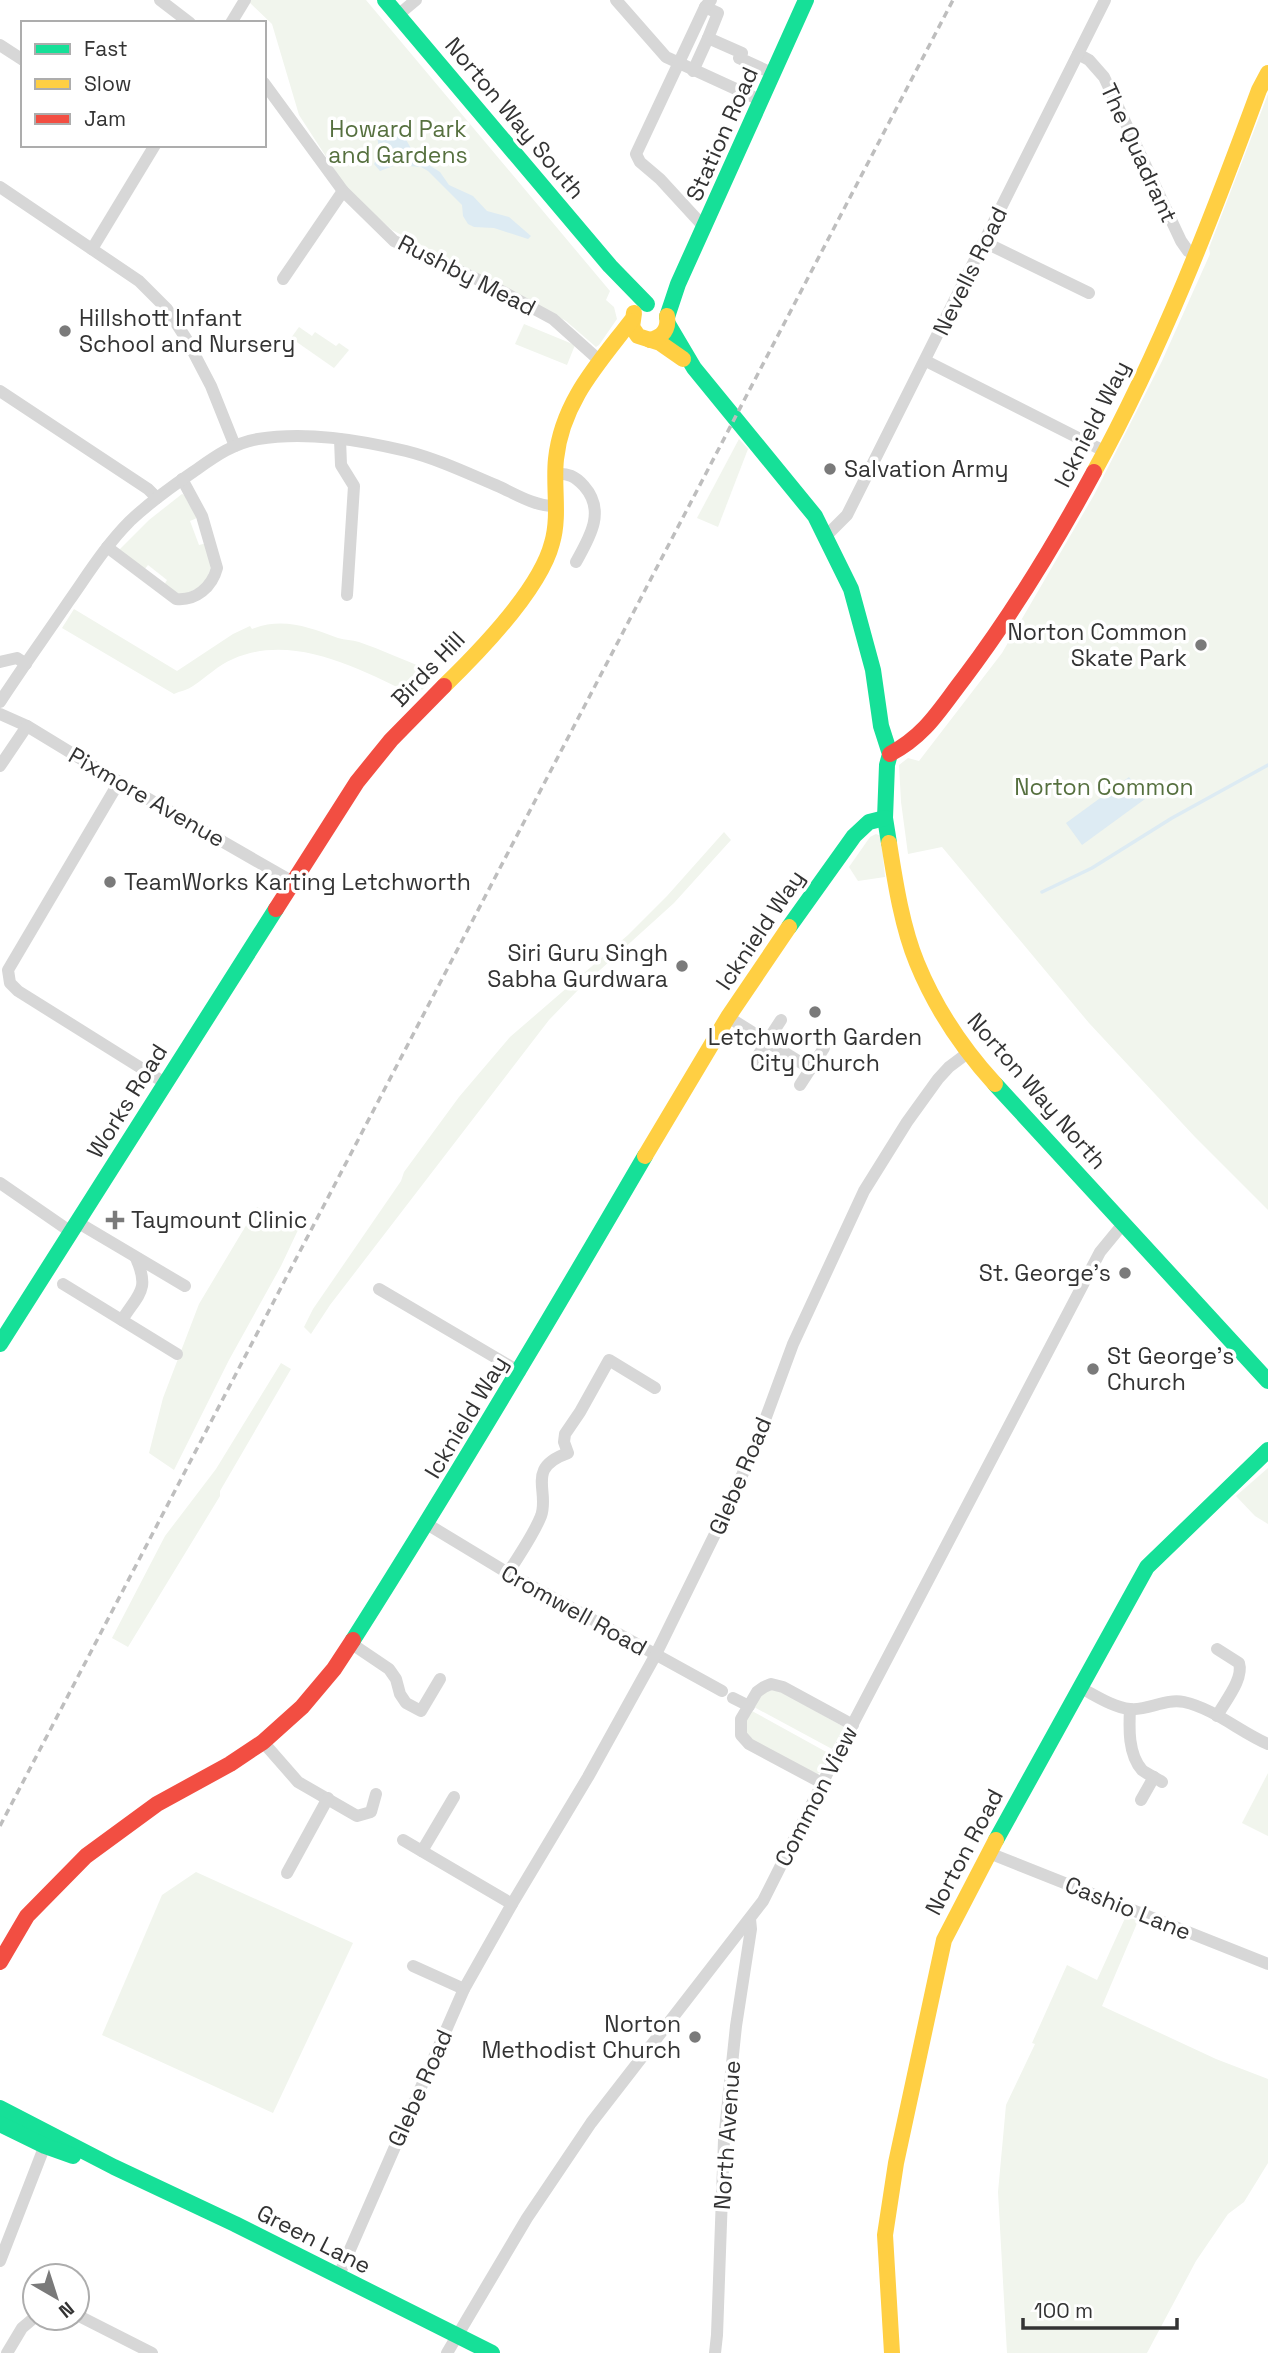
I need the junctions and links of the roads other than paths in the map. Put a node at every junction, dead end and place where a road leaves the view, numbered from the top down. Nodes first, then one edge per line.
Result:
1 (160, 0) edge
2 (245, 0) edge
3 (385, 0) edge
4 (416, 0) edge
5 (616, 0) edge
6 (806, 0) edge
7 (1105, 0) edge
8 (708, 3) edge
9 (398, 15) junction
10 (187, 21) edge
11 (232, 21) edge
12 (708, 38) junction
13 (0, 45) edge
14 (1078, 54) junction
15 (21, 59) edge
16 (679, 64) junction
17 (693, 71) junction
18 (1268, 73) edge
19 (774, 74) junction
20 (266, 86) edge
21 (762, 101) junction
22 (154, 147) edge
23 (0, 187) edge
24 (343, 191) junction
25 (705, 228) junction
26 (984, 242) junction
27 (92, 249) junction
28 (1197, 255) junction
29 (610, 266) junction
30 (283, 279) dead end
31 (678, 284) junction
32 (1089, 293) dead end
33 (650, 304) junction
34 (632, 319) junction
35 (668, 320) junction
36 (646, 340) junction
37 (600, 361) junction
38 (926, 361) junction
39 (694, 368) junction
40 (0, 390) edge
41 (340, 439) junction
42 (235, 446) junction
43 (1106, 452) junction
44 (555, 474) junction
45 (182, 479) junction
46 (157, 498) junction
47 (554, 506) junction
48 (827, 536) junction
49 (107, 547) junction
50 (576, 562) dead end
51 (347, 595) dead end
52 (0, 662) edge
53 (26, 664) junction
54 (0, 702) edge
55 (0, 714) edge
56 (27, 726) junction
57 (890, 754) junction
58 (0, 766) edge
59 (119, 782) junction
60 (885, 818) junction
61 (293, 882) junction
62 (729, 1017) junction
63 (781, 1020) dead end
64 (768, 1042) junction
65 (824, 1048) dead end
66 (968, 1052) junction
67 (755, 1060) dead end
68 (811, 1069) junction
69 (165, 1083) junction
70 (800, 1086) dead end
71 (0, 1183) edge
72 (1123, 1224) junction
73 (74, 1227) junction
74 (136, 1258) junction
75 (63, 1284) dead end
76 (185, 1286) dead end
77 (379, 1289) dead end
78 (122, 1320) junction
79 (0, 1345) edge
80 (177, 1354) dead end
81 (520, 1372) junction
82 (1268, 1381) edge
83 (655, 1388) dead end
84 (1268, 1450) edge
85 (428, 1524) junction
86 (508, 1573) junction
87 (352, 1644) junction
88 (1217, 1649) dead end
89 (655, 1656) junction
90 (440, 1679) dead end
91 (1079, 1687) junction
92 (749, 1706) junction
93 (1130, 1709) junction
94 (1217, 1716) junction
95 (853, 1725) junction
96 (263, 1742) junction
97 (1268, 1744) edge
98 (822, 1783) junction
99 (376, 1794) dead end
100 (454, 1797) dead end
101 (328, 1798) junction
102 (1141, 1800) dead end
103 (403, 1840) dead end
104 (422, 1851) junction
105 (989, 1853) junction
106 (287, 1873) dead end
107 (512, 1904) junction
108 (750, 1919) junction
109 (0, 1962) edge
110 (1268, 1964) edge
111 (413, 1966) dead end
112 (464, 1989) junction
113 (0, 2108) edge
114 (0, 2124) edge
115 (47, 2140) junction
116 (0, 2261) edge
117 (338, 2277) junction
118 (91, 2322) edge
119 (21, 2330) edge
120 (456, 2335) junction
121 (7, 2353) edge
122 (152, 2353) edge
123 (447, 2353) edge
124 (492, 2353) edge
125 (715, 2353) edge
126 (892, 2353) edge

1 - 10 street
2 - 11 street
3 - 9 street, Norton Way South
4 - 9 street
5 - 16 street
6 - 19 street, Station Road
7 - 14 street, Nevells Road
8 - 12 street
8 - 16 street
9 - 29 street, Norton Way South
12 - 17 street
12 - 19 street
13 - 15 street
14 - 26 street, Nevells Road
14 - 28 street, The Quadrant
16 - 17 street
16 - 25 street
17 - 21 street
18 - 28 street, Icknield Way
19 - 21 street, Station Road
20 - 24 street, Rushby Mead
21 - 25 street, Station Road
22 - 27 street
23 - 27 street
24 - 30 street
24 - 37 street, Rushby Mead
25 - 31 street, Station Road
26 - 32 street
26 - 38 street, Nevells Road
27 - 42 street
28 - 43 street, Icknield Way
29 - 33 street, Norton Way South
29 - 34 street, Norton Way South
31 - 33 street, Station Road
31 - 35 street, Station Road
33 - 34 street
33 - 35 street
34 - 36 street
34 - 37 street, Birds Hill
35 - 36 street
35 - 39 street, Norton Way North
36 - 37 street, Birds Hill
36 - 39 street, Norton Way North
37 - 44 street, Birds Hill
38 - 43 street
38 - 48 street, Nevells Road
39 - 48 street, Norton Way North
40 - 46 street
41 - 42 street
41 - 47 street
41 - 51 street
42 - 45 street
43 - 57 street, Icknield Way
44 - 47 street, Birds Hill
44 - 50 street
45 - 46 street
45 - 49 street
46 - 49 street
47 - 61 street, Birds Hill
48 - 57 street, Norton Way North
49 - 53 street
52 - 53 street
53 - 54 street
55 - 56 street, Pixmore Avenue
56 - 58 street
56 - 59 street, Pixmore Avenue
57 - 60 street, Norton Way North
59 - 61 street, Pixmore Avenue
59 - 69 street
60 - 62 street, Icknield Way
60 - 66 street, Norton Way North
61 - 69 street, Works Road
62 - 64 street
62 - 81 street, Icknield Way
63 - 64 street
64 - 67 street
64 - 68 street
65 - 68 street
66 - 72 street, Norton Way North
66 - 89 street, Glebe Road
68 - 70 street
69 - 73 street, Works Road
71 - 73 street
72 - 82 street, Norton Way North
72 - 95 street, Common View
73 - 74 street
73 - 79 street, Works Road
74 - 76 street
74 - 78 street
75 - 78 street
77 - 81 street
78 - 80 street
81 - 85 street, Icknield Way
83 - 86 street
84 - 91 street, Norton Road
85 - 86 street, Cromwell Road
85 - 87 street, Icknield Way
86 - 89 street, Cromwell Road
87 - 90 street
87 - 96 street, Icknield Way
88 - 94 street
89 - 92 street, Cromwell Road
89 - 107 street, Glebe Road
91 - 93 street
91 - 105 street, Norton Road
92 - 95 street
92 - 98 street
93 - 94 street
93 - 102 street
94 - 97 street
95 - 98 street, Common View
96 - 101 street
96 - 109 street, Icknield Way
98 - 108 street, Common View
99 - 101 street
100 - 104 street
101 - 106 street
103 - 104 street
104 - 107 street
105 - 110 street, Cashio Lane
105 - 126 street, Norton Road
107 - 112 street, Glebe Road
108 - 120 street, Common View
108 - 125 street, North Avenue
111 - 112 street
112 - 117 street, Glebe Road
113 - 115 street, Green Lane
114 - 115 street, Green Lane
115 - 116 street
115 - 117 street, Green Lane
117 - 120 street, Green Lane
118 - 122 street
119 - 121 street
120 - 123 street, Common View
120 - 124 street, Green Lane

